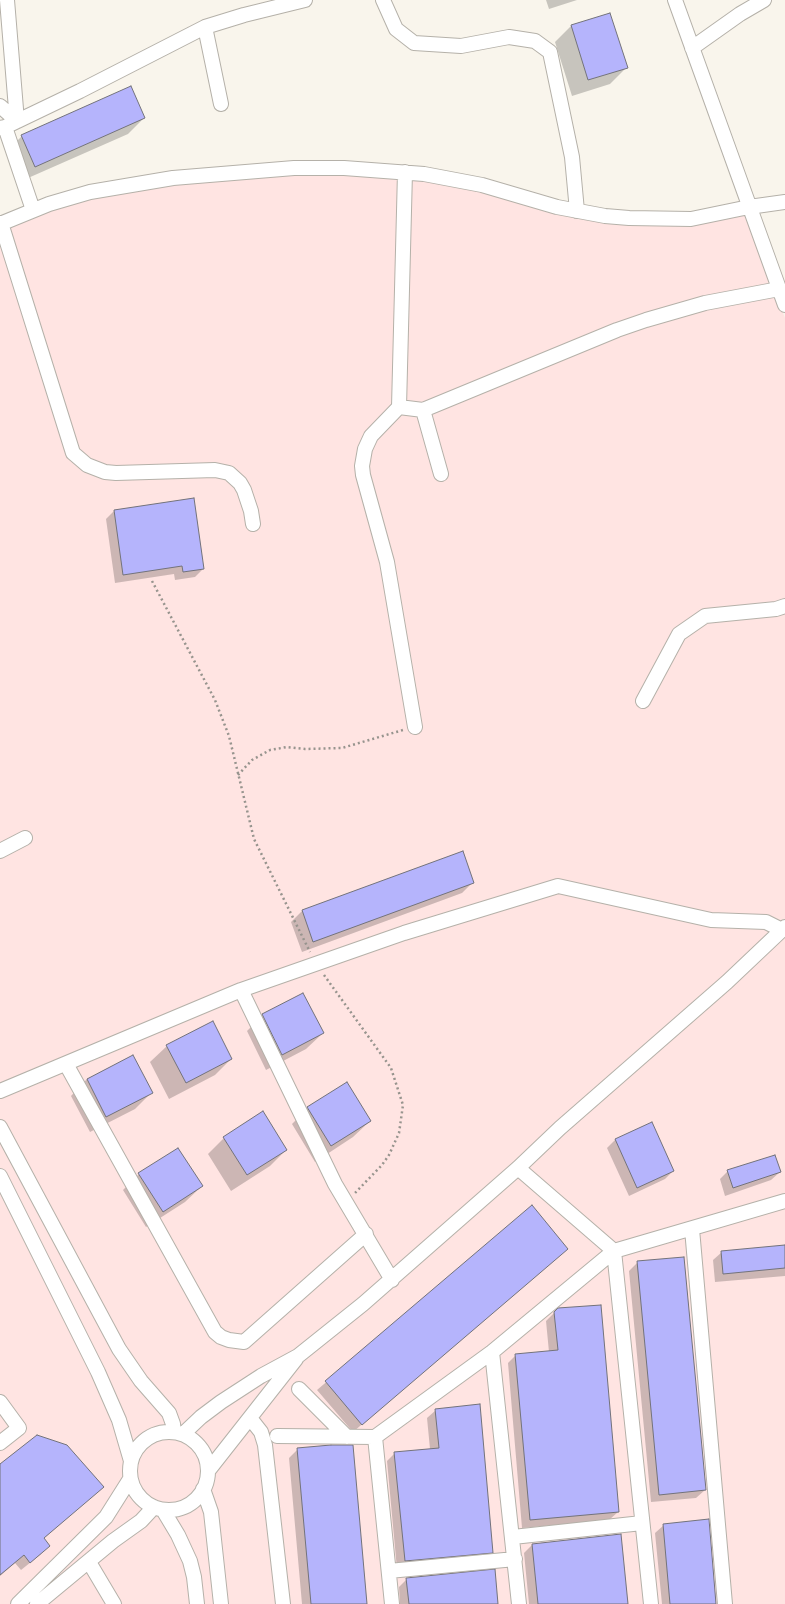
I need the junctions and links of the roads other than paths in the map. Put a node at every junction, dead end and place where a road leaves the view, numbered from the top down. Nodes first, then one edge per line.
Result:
1 (7, 0) edge
2 (306, 0) edge
3 (383, 0) edge
4 (675, 0) edge
5 (764, 0) edge
6 (205, 27) junction
7 (692, 48) junction
8 (221, 104) dead end
9 (0, 106) edge
10 (8, 125) edge
11 (404, 172) junction
12 (785, 202) edge
13 (749, 207) junction
14 (33, 210) junction
15 (577, 212) junction
16 (1, 224) edge
17 (779, 289) junction
18 (785, 305) edge
19 (399, 407) junction
20 (423, 410) junction
21 (441, 474) dead end
22 (253, 524) dead end
23 (785, 606) edge
24 (643, 701) dead end
25 (415, 727) road end
26 (25, 838) dead end
27 (0, 851) edge
28 (783, 929) edge
29 (240, 990) junction
30 (66, 1064) junction
31 (0, 1091) edge
32 (0, 1126) edge
33 (518, 1168) junction
34 (0, 1176) edge
35 (785, 1201) edge
36 (692, 1230) junction
37 (366, 1234) junction
38 (614, 1251) junction
39 (392, 1280) junction
40 (492, 1352) junction
41 (298, 1356) junction
42 (299, 1389) dead end
43 (0, 1402) edge
44 (250, 1418) junction
45 (179, 1433) junction
46 (277, 1436) dead end
47 (347, 1437) junction
48 (375, 1437) junction
49 (0, 1443) edge
50 (131, 1461) junction
51 (208, 1471) junction
52 (130, 1480) junction
53 (203, 1489) junction
54 (159, 1508) junction
55 (642, 1523) junction
56 (513, 1537) junction
57 (515, 1559) junction
58 (89, 1562) junction
59 (389, 1571) junction
60 (111, 1603) edge
61 (18, 1604) edge
62 (37, 1604) edge
63 (197, 1604) edge
64 (221, 1604) edge
65 (283, 1604) edge
66 (392, 1604) edge
67 (519, 1604) edge
68 (651, 1604) edge
69 (725, 1604) edge

1 - 10 street
2 - 6 street
3 - 15 street
4 - 7 street
5 - 7 street
6 - 8 street
6 - 10 street
7 - 13 street
9 - 10 street
10 - 14 street
11 - 14 street
11 - 15 street
11 - 19 street
12 - 13 street
13 - 15 street
13 - 17 street
14 - 16 street
16 - 22 street
17 - 18 street
17 - 20 street
19 - 20 street
19 - 25 street
20 - 21 street
23 - 24 street
26 - 27 street
28 - 29 street
28 - 33 street
29 - 30 street
29 - 37 street
30 - 31 street
30 - 37 street
32 - 45 street
33 - 38 street
33 - 39 street
34 - 50 street
35 - 36 street
36 - 38 street
36 - 69 street
37 - 39 street
38 - 40 street
38 - 55 street
39 - 41 street
40 - 48 street
40 - 56 street
41 - 44 street
41 - 45 street
42 - 47 street
43 - 49 street
44 - 51 street
44 - 65 street
45 - 50 street
45 - 51 street
46 - 47 street
47 - 48 street
48 - 59 street
50 - 52 street
51 - 53 street
52 - 54 street
52 - 61 street
53 - 54 street
53 - 64 street
54 - 58 street
54 - 63 street
55 - 56 street
55 - 68 street
56 - 57 street
57 - 59 street
57 - 67 street
58 - 60 street
58 - 62 street
59 - 66 street

